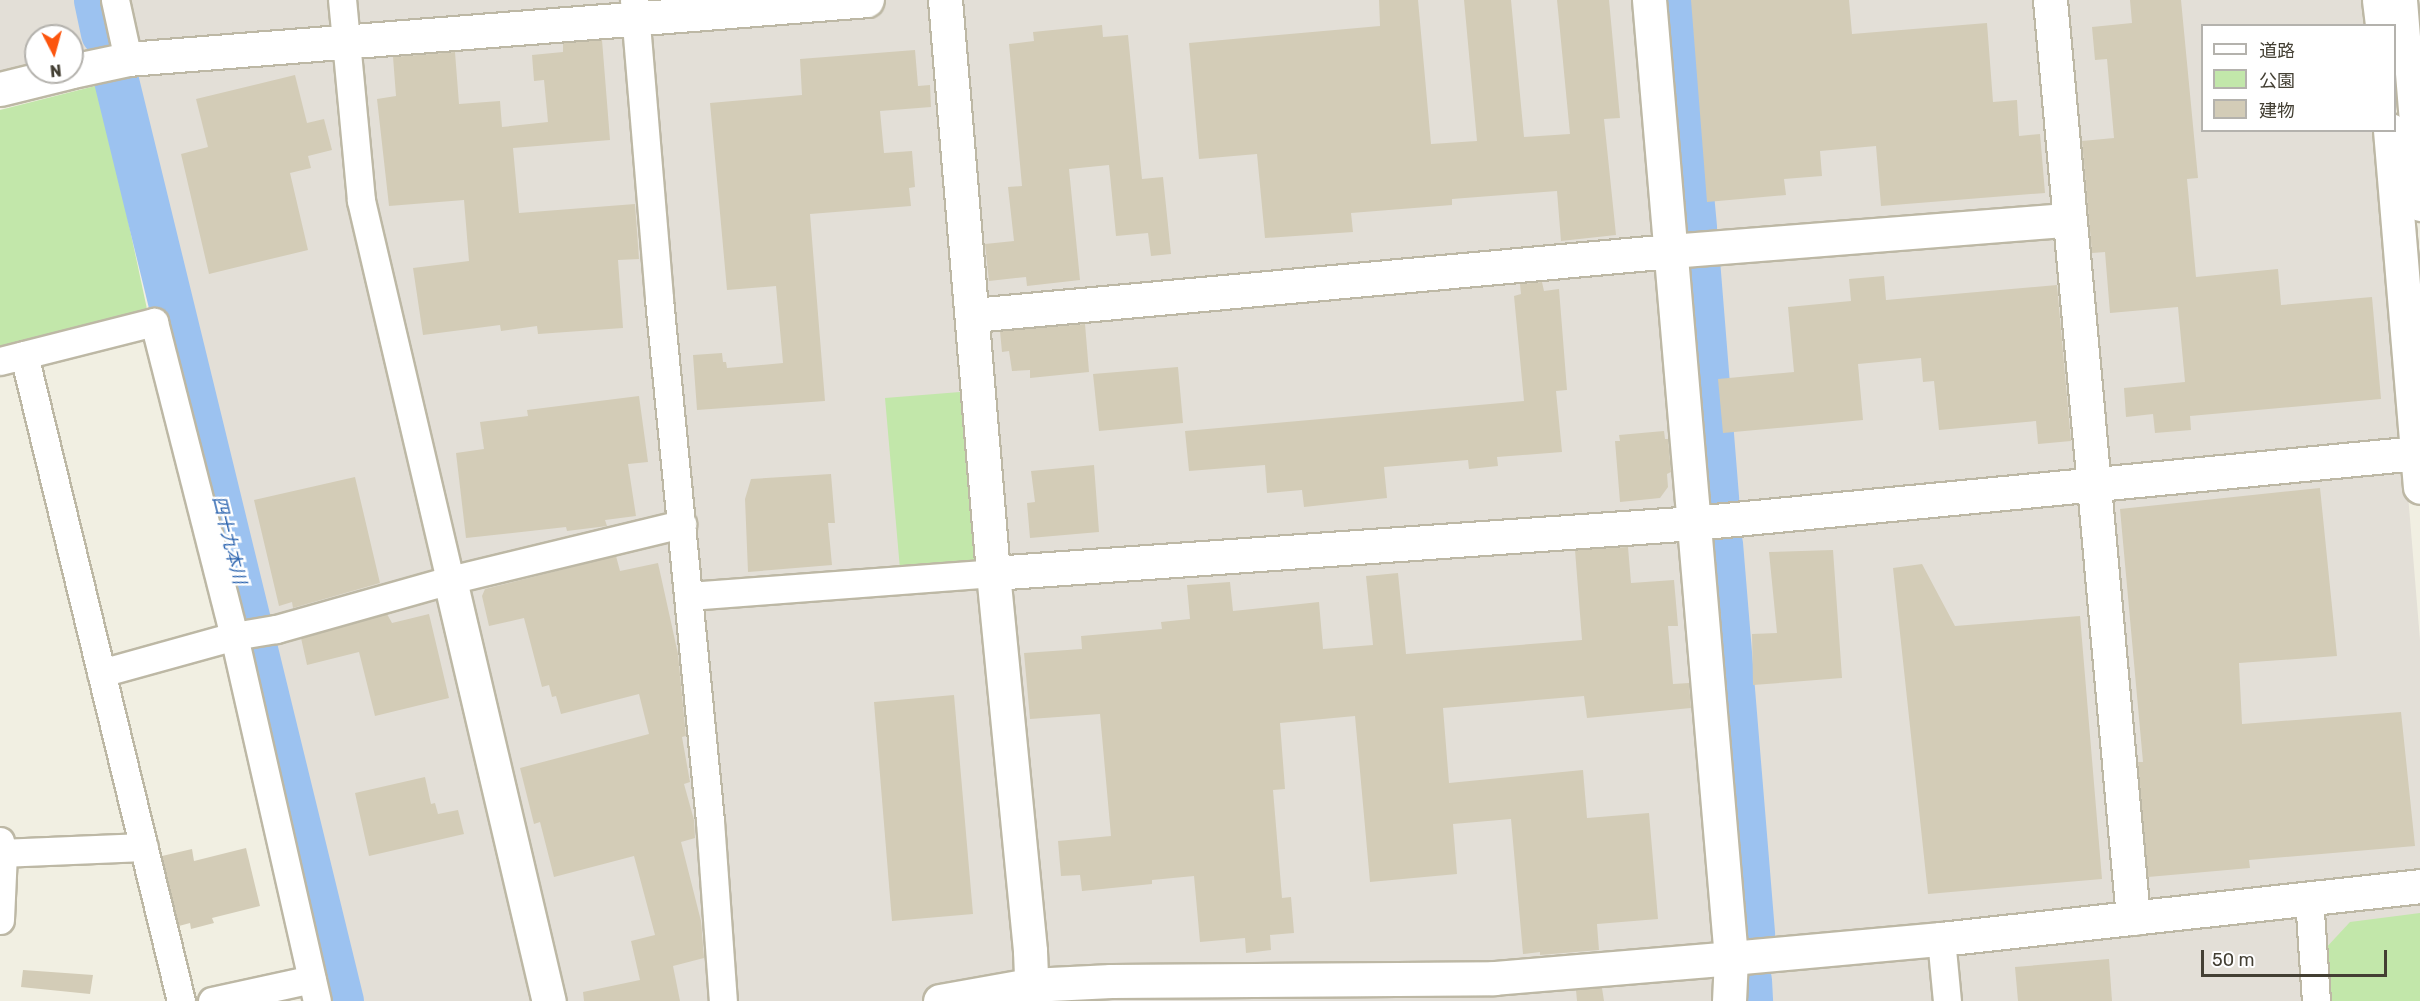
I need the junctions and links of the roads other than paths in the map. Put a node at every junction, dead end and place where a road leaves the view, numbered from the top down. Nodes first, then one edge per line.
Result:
1 (115, 0) edge
2 (342, 0) edge
3 (867, 0) edge
4 (945, 0) edge
5 (1649, 0) edge
6 (2050, 0) edge
7 (634, 9) edge
8 (2398, 11) edge
9 (346, 41) junction
10 (128, 59) junction
11 (84, 69) edge
12 (24, 83) edge
13 (0, 89) edge
14 (2390, 132) edge
15 (2420, 207) edge
16 (2069, 220) junction
17 (1671, 251) junction
18 (973, 315) junction
19 (12, 358) edge
20 (2417, 453) junction
21 (2092, 485) junction
22 (2420, 487) edge
23 (1694, 523) junction
24 (682, 524) junction
25 (993, 573) junction
26 (450, 580) junction
27 (689, 596) junction
28 (234, 636) junction
29 (102, 673) junction
30 (144, 847) junction
31 (1, 849) edge
32 (2420, 886) edge
33 (2309, 898) junction
34 (2133, 918) junction
35 (0, 920) edge
36 (1941, 939) junction
37 (1731, 958) junction
38 (314, 990) edge
39 (1031, 993) edge
40 (181, 1001) edge
41 (212, 1001) edge
42 (549, 1001) edge
43 (723, 1001) edge
44 (940, 1001) edge
45 (1729, 1001) edge
46 (1947, 1001) edge
47 (2316, 1001) edge

1 - 10 street
2 - 9 street
3 - 7 street
4 - 18 street
5 - 17 street
6 - 16 street
7 - 9 street
7 - 24 street
8 - 15 street
9 - 10 street
9 - 26 street
10 - 11 street
12 - 13 street
14 - 20 street
16 - 17 street
16 - 21 street
17 - 18 street
17 - 23 street
18 - 25 street
19 - 28 street
19 - 29 street
20 - 21 street
20 - 22 street
21 - 23 street
21 - 34 street
23 - 25 street
23 - 37 street
24 - 26 street
24 - 27 street
25 - 27 street
25 - 39 street
26 - 28 street
26 - 42 street
27 - 43 street
28 - 29 street
28 - 38 street
29 - 30 street
30 - 31 street
30 - 40 street
31 - 35 street
32 - 33 street
33 - 34 street
33 - 47 street
34 - 36 street
36 - 37 street
36 - 46 street
37 - 39 street
37 - 45 street
38 - 41 street
39 - 44 street

